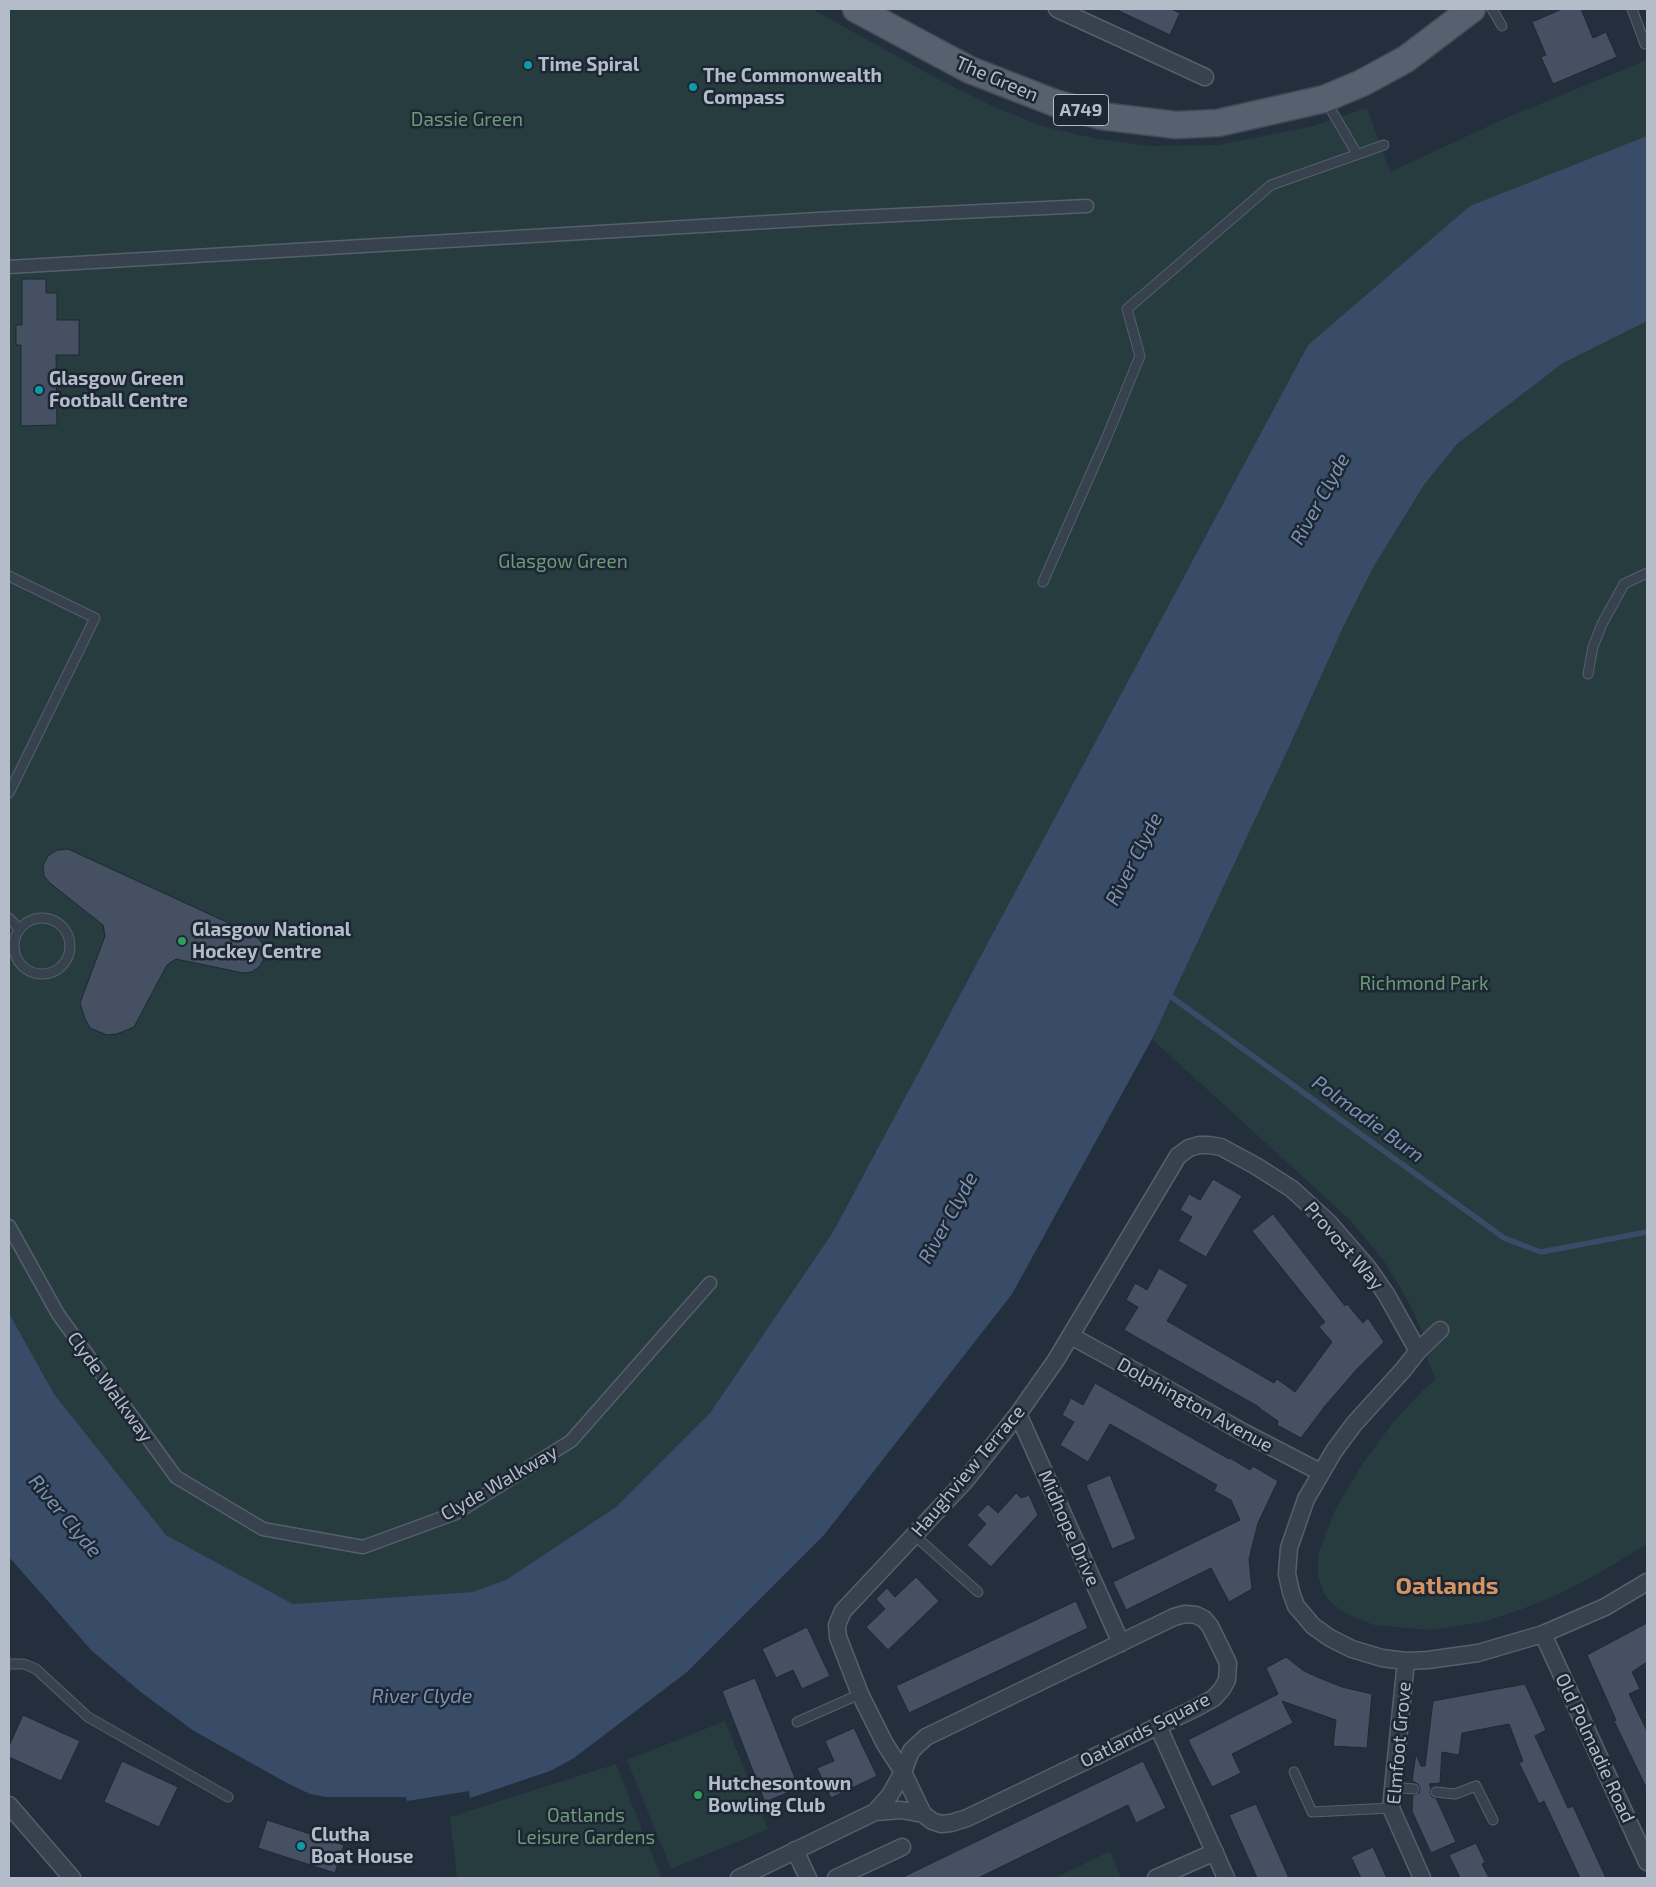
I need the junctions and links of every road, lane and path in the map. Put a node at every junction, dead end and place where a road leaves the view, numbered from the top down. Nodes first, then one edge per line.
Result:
1 (856, 9) edge
2 (1057, 9) edge
3 (1472, 9) edge
4 (1492, 9) edge
5 (1632, 9) edge
6 (1075, 13) edge
7 (1502, 26) dead end
8 (1645, 44) dead end
9 (1205, 77) dead end
10 (1324, 99) junction
11 (1384, 145) dead end
12 (1357, 154) junction
13 (1086, 206) dead end
14 (9, 267) edge
15 (1647, 573) edge
16 (9, 576) edge
17 (1043, 582) dead end
18 (1588, 674) dead end
19 (9, 793) edge
20 (9, 918) edge
21 (19, 929) junction
22 (1170, 1167) joint
23 (9, 1226) edge
24 (710, 1282) dead end
25 (1440, 1330) dead end
26 (1071, 1336) junction
27 (1418, 1351) junction
28 (1018, 1414) junction
29 (1320, 1472) junction
30 (914, 1536) junction
31 (1647, 1582) edge
32 (978, 1592) dead end
33 (1543, 1634) junction
34 (1121, 1643) junction
35 (1406, 1661) junction
36 (9, 1664) edge
37 (860, 1694) junction
38 (797, 1722) dead end
39 (1158, 1726) junction
40 (903, 1772) junction
41 (1294, 1772) dead end
42 (1393, 1787) junction
43 (1414, 1789) dead end
44 (1436, 1792) dead end
45 (228, 1797) dead end
46 (9, 1805) edge
47 (1391, 1808) junction
48 (874, 1812) junction
49 (923, 1814) junction
50 (1493, 1820) dead end
51 (902, 1847) dead end
52 (795, 1850) junction
53 (1215, 1852) junction
54 (1646, 1856) edge
55 (72, 1878) edge
56 (740, 1878) edge
57 (808, 1878) edge
58 (836, 1878) edge
59 (1156, 1878) edge
60 (1226, 1878) edge
61 (1422, 1878) edge

1 - 10 main road, The Green / A749
2 - 6 street
3 - 10 main road, A749
4 - 7 lane
5 - 8 lane
6 - 9 street
10 - 12 lane
11 - 12 lane
12 - 17 lane
13 - 14 street
15 - 18 lane
16 - 19 lane
20 - 21 lane
21 - 21 lane
22 - 26 street, Haughview Terrace
22 - 27 street, Provost Way
23 - 24 street, Clyde Walkway
25 - 27 street
26 - 28 street, Haughview Terrace
26 - 29 street, Dolphington Avenue
27 - 29 street
28 - 30 street, Haughview Terrace
28 - 34 street, Midhope Drive
29 - 35 street
30 - 32 lane
30 - 37 street, Haughview Terrace
31 - 33 street
33 - 35 street
33 - 54 street, Old Polmadie Road
34 - 39 street, Oatlands Square
34 - 40 street, Oatlands Square
35 - 42 street, Elmfoot Grove
36 - 45 lane
37 - 38 lane
37 - 40 street, Haughview Terrace
39 - 49 street, Oatlands Square
39 - 53 street
40 - 48 street, Oatlands Square
40 - 49 street
41 - 47 lane
42 - 43 lane
42 - 47 street, Elmfoot Grove
44 - 50 lane
46 - 55 street
47 - 61 street, Elmfoot Grove
48 - 49 street, Oatlands Square
48 - 52 street
51 - 58 street
52 - 56 street
52 - 57 street
53 - 59 street
53 - 60 street

